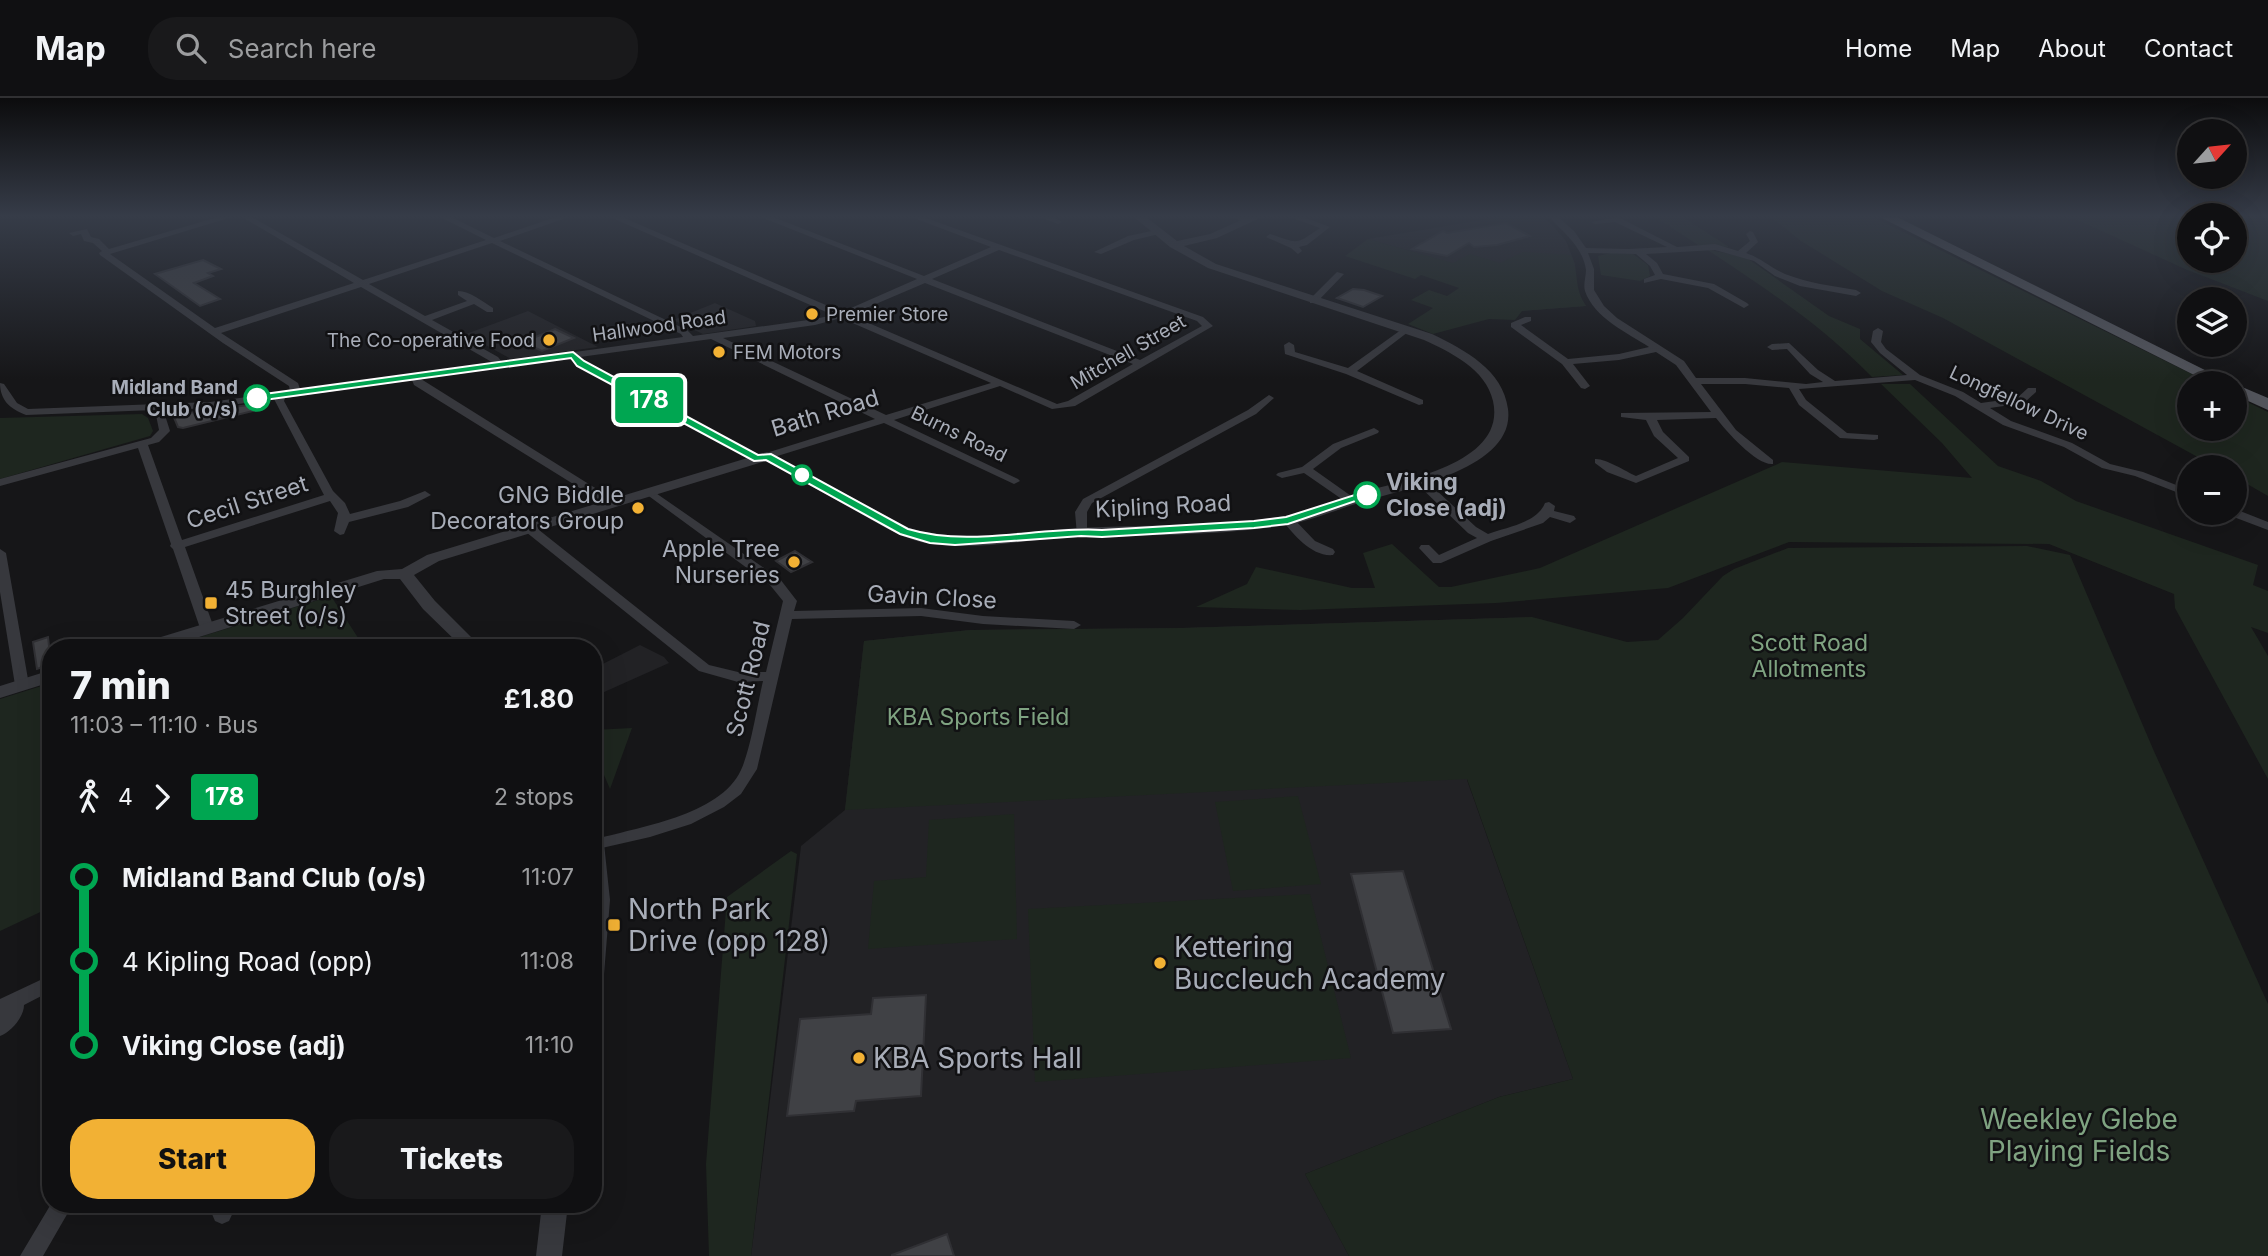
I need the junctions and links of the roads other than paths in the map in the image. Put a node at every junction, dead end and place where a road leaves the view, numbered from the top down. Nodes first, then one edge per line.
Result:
1 (127, 271) edge
2 (342, 271) edge
3 (400, 271) edge
4 (555, 271) edge
5 (740, 271) edge
6 (902, 271) edge
7 (945, 271) edge
8 (1064, 271) edge
9 (1227, 271) edge
10 (1590, 271) edge
11 (1657, 271) edge
12 (1772, 271) edge
13 (1996, 271) edge
14 (1340, 274) dead end
15 (1660, 276) junction
16 (925, 280) junction
17 (1647, 281) dead end
18 (363, 283) junction
19 (461, 293) dead end
20 (1856, 293) dead end
21 (1733, 299) junction
22 (1313, 301) junction
23 (1718, 301) dead end
24 (475, 302) junction
25 (1744, 305) dead end
26 (490, 310) dead end
27 (843, 315) junction
28 (425, 319) junction
29 (1528, 319) dead end
30 (1405, 330) junction
31 (1878, 331) dead end
32 (213, 332) junction
33 (713, 336) junction
34 (691, 339) junction
35 (1289, 345) dead end
36 (1772, 347) dead end
37 (1660, 348) junction
38 (573, 355) junction
39 (1566, 362) junction
40 (1142, 364) junction
41 (499, 365) junction
42 (2199, 371) edge
43 (1350, 372) junction
44 (415, 376) junction
45 (1916, 377) junction
46 (1696, 381) junction
47 (1000, 383) junction
48 (1832, 384) junction
49 (0, 386) edge
50 (1585, 386) dead end
51 (1793, 387) junction
52 (2032, 390) dead end
53 (296, 393) junction
54 (281, 395) junction
55 (2247, 395) edge
56 (1269, 398) dead end
57 (1419, 402) dead end
58 (2268, 405) edge
59 (1980, 407) junction
60 (162, 408) junction
61 (1625, 415) dead end
62 (1718, 415) junction
63 (1650, 417) junction
64 (888, 419) junction
65 (1374, 431) dead end
66 (1874, 437) dead end
67 (142, 444) junction
68 (762, 457) junction
69 (1600, 461) dead end
70 (1769, 462) dead end
71 (1306, 469) junction
72 (1282, 475) dead end
73 (1418, 479) junction
74 (1014, 481) dead end
75 (0, 483) edge
76 (2177, 490) edge
77 (650, 492) junction
78 (330, 495) junction
79 (425, 495) dead end
80 (1350, 500) junction
81 (404, 504) junction
82 (612, 504) junction
83 (413, 514) dead end
84 (1570, 519) dead end
85 (2247, 519) edge
86 (1288, 520) junction
87 (2267, 528) edge
88 (530, 529) junction
89 (1081, 532) junction
90 (1487, 538) junction
91 (176, 546) junction
92 (1425, 548) dead end
93 (0, 553) edge
94 (1303, 556) dead end
95 (1437, 559) junction
96 (1423, 564) dead end
97 (405, 574) junction
98 (788, 615) junction
99 (1074, 625) dead end
100 (207, 628) junction
101 (173, 639) edge
102 (464, 639) edge
103 (773, 676) junction
104 (42, 679) edge
105 (22, 685) junction
106 (0, 692) edge
107 (602, 838) edge
108 (42, 986) edge
109 (7, 1004) edge
110 (0, 1028) edge
111 (57, 1213) edge
112 (554, 1213) edge
113 (31, 1256) edge
114 (549, 1256) edge

1 - 32 street
2 - 18 street
3 - 18 street
4 - 34 street
5 - 27 street
6 - 16 street
7 - 16 street, Hallwood Road
8 - 40 street, Mitchell Street
9 - 22 street, Kipling Road
10 - 37 street
11 - 15 street
12 - 20 street
13 - 42 main road
14 - 22 street
15 - 17 street
15 - 21 street
16 - 27 street, Hallwood Road
16 - 40 street
18 - 28 street
18 - 32 street
19 - 24 street
21 - 23 street
21 - 25 street
22 - 30 street, Kipling Road
24 - 26 street
24 - 28 street
27 - 33 street, Hallwood Road
27 - 47 street
28 - 41 street
29 - 39 street
30 - 43 street
30 - 73 street, Kipling Road
31 - 45 street
32 - 53 street
33 - 34 street, Hallwood Road
33 - 64 street, Burns Road
34 - 38 street, Hallwood Road
35 - 43 street
36 - 48 street
37 - 39 street
37 - 46 street
38 - 41 street, Hallwood Road
38 - 68 street
39 - 50 street
40 - 47 street, Mitchell Street
41 - 44 street, Hallwood Road
43 - 57 street
44 - 53 street, Hallwood Road
44 - 82 street
45 - 48 street, Longfellow Drive
45 - 59 street, Longfellow Drive
46 - 51 street, Longfellow Drive
46 - 62 street
47 - 64 street, Bath Road
48 - 51 street, Longfellow Drive
49 - 60 street, Hallwood Road
51 - 66 street
52 - 59 street
53 - 54 street, Hallwood Road
54 - 60 street, Hallwood Road
54 - 78 street
55 - 58 main road
56 - 89 street
59 - 76 street, Longfellow Drive
60 - 67 street
61 - 63 street
62 - 63 street
62 - 70 street
63 - 69 street
64 - 68 street, Bath Road
64 - 74 street, Burns Road
65 - 71 street
67 - 75 street
67 - 91 street
68 - 77 street, Bath Road
68 - 89 street, Kipling Road
71 - 72 street
71 - 80 street
73 - 80 street, Kipling Road
73 - 90 street
77 - 82 street, Bath Road
77 - 98 street, Scott Road
78 - 81 street
78 - 91 street, Cecil Street
79 - 81 street
80 - 86 street, Kipling Road
81 - 83 street
82 - 88 street, Bath Road
84 - 90 street
85 - 87 street
86 - 89 street, Kipling Road
86 - 94 street
88 - 97 street, Bath Road
88 - 103 street
90 - 95 street
91 - 100 street
92 - 95 street
93 - 105 street
95 - 96 street
97 - 100 street, Bath Road
97 - 102 street
98 - 99 street, Gavin Close
98 - 103 street, Scott Road
100 - 101 street, Bath Road
103 - 107 street, Scott Road
104 - 105 street
105 - 106 street
108 - 109 street
109 - 110 street
111 - 113 street
112 - 114 street

